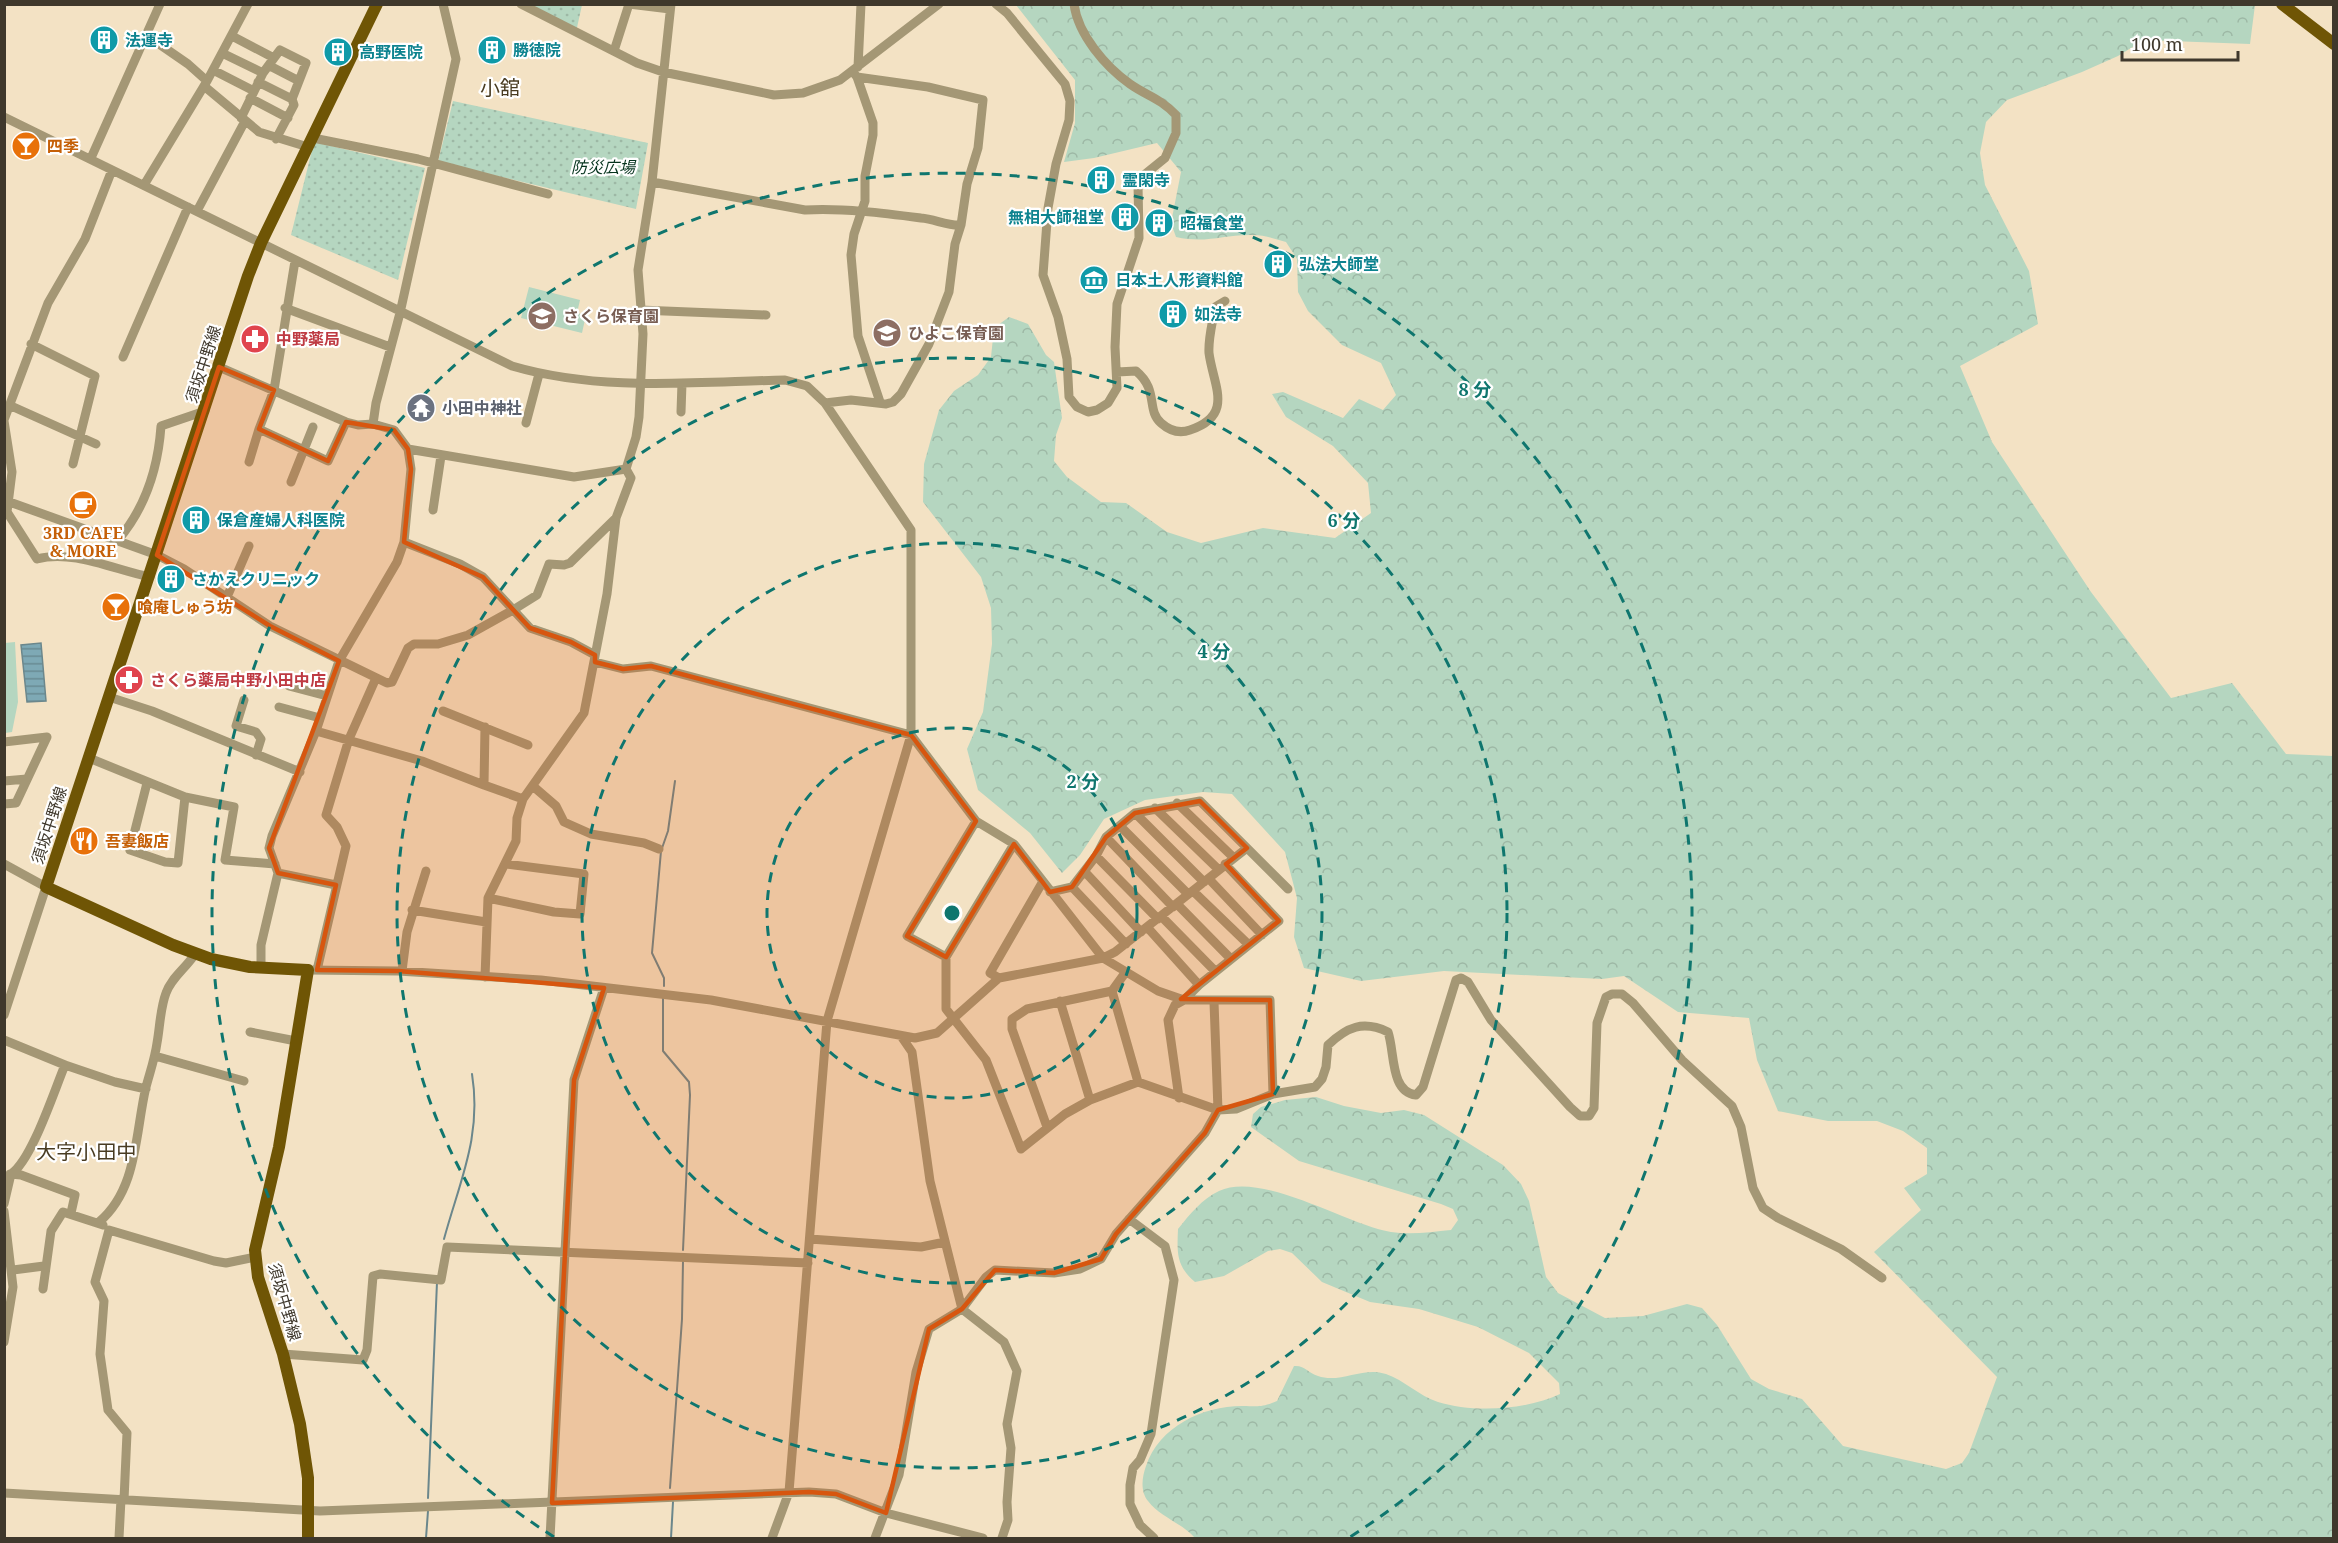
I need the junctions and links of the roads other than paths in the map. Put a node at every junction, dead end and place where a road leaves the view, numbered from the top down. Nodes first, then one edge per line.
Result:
1 (160, 4) edge
2 (248, 4) edge
3 (377, 4) edge
4 (443, 4) edge
5 (521, 4) edge
6 (629, 4) edge
7 (861, 4) edge
8 (939, 4) edge
9 (996, 4) edge
10 (1074, 4) edge
11 (2282, 4) edge
12 (670, 7) edge
13 (146, 35) junction
14 (232, 36) junction
15 (2334, 44) edge
16 (614, 51) junction
17 (222, 53) junction
18 (213, 70) junction
19 (663, 72) junction
20 (856, 72) junction
21 (262, 78) junction
22 (299, 81) junction
23 (206, 84) junction
24 (292, 99) junction
25 (4, 117) edge
26 (288, 118) junction
27 (243, 119) junction
28 (276, 139) junction
29 (310, 143) junction
30 (91, 158) junction
31 (433, 164) junction
32 (112, 170) junction
33 (652, 182) junction
34 (144, 185) junction
35 (548, 194) dead end
36 (192, 209) junction
37 (862, 212) junction
38 (961, 225) junction
39 (261, 243) junction
40 (295, 261) junction
41 (1225, 300) dead end
42 (285, 308) junction
43 (640, 310) junction
44 (400, 313) junction
45 (765, 315) dead end
46 (31, 344) junction
47 (390, 347) junction
48 (123, 357) dead end
49 (219, 367) junction
50 (1117, 372) junction
51 (539, 374) junction
52 (682, 383) junction
53 (640, 384) junction
54 (274, 390) junction
55 (880, 402) junction
56 (825, 403) junction
57 (9, 405) junction
58 (205, 411) junction
59 (681, 412) dead end
60 (4, 420) edge
61 (346, 422) junction
62 (526, 423) dead end
63 (373, 424) junction
64 (313, 427) dead end
65 (259, 429) junction
66 (80, 436) junction
67 (96, 444) dead end
68 (408, 449) junction
69 (304, 450) junction
70 (441, 456) junction
71 (249, 462) dead end
72 (73, 464) dead end
73 (627, 469) junction
74 (291, 482) dead end
75 (6, 501) edge
76 (433, 510) dead end
77 (616, 518) junction
78 (117, 540) junction
79 (404, 542) junction
80 (249, 546) dead end
81 (157, 555) junction
82 (150, 577) junction
83 (227, 597) junction
84 (513, 610) junction
85 (595, 658) junction
86 (339, 661) junction
87 (376, 678) junction
88 (289, 686) dead end
89 (327, 696) junction
90 (110, 697) junction
91 (244, 700) dead end
92 (279, 707) dead end
93 (443, 711) dead end
94 (320, 718) junction
95 (485, 727) junction
96 (316, 731) junction
97 (911, 735) junction
98 (349, 739) junction
99 (4, 742) edge
100 (528, 745) dead end
101 (256, 755) junction
102 (89, 758) junction
103 (300, 772) junction
104 (27, 779) junction
105 (4, 781) edge
106 (147, 783) junction
107 (484, 785) junction
108 (534, 787) junction
109 (184, 797) junction
110 (523, 800) junction
111 (1177, 803) junction
112 (4, 804) edge
113 (1155, 808) junction
114 (1135, 813) junction
115 (975, 821) junction
116 (1120, 825) junction
117 (1106, 837) junction
118 (1014, 844) junction
119 (1246, 848) junction
120 (659, 849) dead end
121 (1096, 856) junction
122 (4, 864) edge
123 (506, 864) junction
124 (1226, 864) junction
125 (276, 869) junction
126 (426, 871) dead end
127 (1085, 872) junction
128 (1206, 881) junction
129 (1042, 883) junction
130 (336, 885) junction
131 (46, 887) junction
132 (1072, 887) junction
133 (1288, 889) dead end
134 (1050, 892) junction
135 (1190, 893) junction
136 (488, 898) junction
137 (1175, 905) junction
138 (412, 910) junction
139 (1159, 917) junction
140 (486, 922) junction
141 (1144, 929) junction
142 (1262, 935) junction
143 (1126, 944) junction
144 (1249, 945) junction
145 (195, 954) junction
146 (946, 957) junction
147 (1103, 958) junction
148 (1231, 959) junction
149 (261, 968) junction
150 (313, 970) junction
151 (402, 971) junction
152 (1215, 971) junction
153 (1125, 973) junction
154 (485, 977) junction
155 (999, 978) junction
156 (1199, 985) junction
157 (604, 988) junction
158 (1112, 991) junction
159 (1184, 1000) junction
160 (1060, 1001) junction
161 (1214, 1002) junction
162 (4, 1015) edge
163 (952, 1019) junction
164 (827, 1021) junction
165 (250, 1032) dead end
166 (901, 1036) junction
167 (4, 1040) edge
168 (296, 1041) junction
169 (155, 1056) junction
170 (65, 1065) junction
171 (244, 1081) dead end
172 (1138, 1082) junction
173 (146, 1089) junction
174 (1273, 1094) junction
175 (1179, 1098) junction
176 (1090, 1100) junction
177 (1218, 1110) junction
178 (1047, 1127) junction
179 (8, 1174) edge
180 (4, 1204) edge
181 (4, 1211) edge
182 (71, 1213) junction
183 (1129, 1219) junction
184 (99, 1222) junction
185 (109, 1230) junction
186 (810, 1239) junction
187 (945, 1242) junction
188 (565, 1251) junction
189 (256, 1257) junction
190 (808, 1263) junction
191 (45, 1266) junction
192 (13, 1270) junction
193 (1882, 1278) dead end
194 (43, 1288) dead end
195 (962, 1309) junction
196 (4, 1342) edge
197 (283, 1354) junction
198 (4, 1492) edge
199 (789, 1492) junction
200 (122, 1500) junction
201 (552, 1503) junction
202 (308, 1510) junction
203 (886, 1513) junction
204 (119, 1539) edge
205 (308, 1539) edge
206 (550, 1539) edge
207 (772, 1539) edge
208 (875, 1539) edge
209 (983, 1539) edge
210 (1002, 1539) edge
211 (1154, 1539) edge

1 - 13 street
2 - 14 street
3 - 29 main road, 須坂中野線
4 - 31 street
5 - 16 street
6 - 12 street
6 - 16 street
7 - 20 street
8 - 20 street
9 - 50 street
10 - 50 street
11 - 15 main road
12 - 19 street
13 - 23 street
13 - 30 street
14 - 17 street
14 - 21 street
16 - 19 street
17 - 18 street
17 - 21 street
18 - 21 street
18 - 23 street
19 - 20 street
19 - 33 street
20 - 37 street
20 - 38 street
21 - 22 street
21 - 22 street
21 - 24 street
21 - 26 street
21 - 27 street
22 - 24 street
23 - 27 street
23 - 34 street
24 - 26 street
25 - 30 street
26 - 28 street
27 - 28 street
27 - 36 street
28 - 29 street
29 - 31 street
29 - 39 main road, 須坂中野線
30 - 32 street
31 - 35 street
31 - 44 street
32 - 34 street
32 - 46 street
33 - 37 street
33 - 43 street
34 - 36 street
36 - 39 street
36 - 48 street
37 - 38 street
37 - 55 street
38 - 55 street
39 - 40 street
39 - 49 main road, 須坂中野線
40 - 42 street
40 - 44 street
41 - 50 street
42 - 47 street
42 - 54 street
43 - 45 street
43 - 53 street
44 - 47 street
44 - 51 street
46 - 57 street
46 - 66 street
47 - 63 street
49 - 54 street
49 - 58 main road, 須坂中野線
51 - 53 street
51 - 62 street
52 - 53 street
52 - 56 street
52 - 59 street
53 - 73 street
54 - 61 street
54 - 65 street
55 - 56 street
56 - 97 street
57 - 60 street
57 - 66 street
58 - 78 street
58 - 81 main road, 須坂中野線
60 - 75 street
61 - 63 street
61 - 69 street
63 - 68 street
64 - 69 street
65 - 69 street
65 - 71 street
66 - 67 street
66 - 72 street
68 - 70 street
68 - 79 street
69 - 74 street
70 - 73 street
70 - 76 street
73 - 77 street
75 - 78 street
75 - 82 street
77 - 84 street
77 - 85 street
78 - 81 street
79 - 84 street
79 - 86 street
80 - 83 street
81 - 82 main road, 須坂中野線
81 - 83 street
82 - 90 main road, 須坂中野線
83 - 86 street
84 - 85 street
84 - 87 street
85 - 97 street
85 - 108 street
86 - 87 street
86 - 89 street
87 - 98 street
88 - 89 street
89 - 94 street
90 - 101 street
90 - 102 main road, 須坂中野線
91 - 101 street
92 - 94 street
93 - 95 street
94 - 96 street
95 - 100 street
95 - 107 street
96 - 98 street
96 - 103 street
97 - 115 street
97 - 164 street
98 - 107 street
98 - 130 street
99 - 104 street
101 - 103 street
102 - 106 street
102 - 131 main road, 須坂中野線
103 - 125 street
104 - 105 street
104 - 112 street
106 - 109 street
106 - 109 street
107 - 110 street
108 - 110 street
108 - 120 street
109 - 125 street
110 - 123 street
111 - 113 street
111 - 119 street
111 - 124 street
113 - 114 street
113 - 124 street
114 - 116 street
114 - 128 street
115 - 118 street
115 - 146 street
116 - 117 street
116 - 135 street
117 - 121 street
117 - 137 street
118 - 129 street
118 - 146 street
119 - 124 street
119 - 133 street
121 - 127 street
121 - 139 street
122 - 131 street
123 - 136 street
123 - 136 street
124 - 128 street
124 - 142 street
125 - 130 street
125 - 149 street
126 - 138 street
127 - 132 street
127 - 141 street
128 - 135 street
128 - 142 street
129 - 134 street
129 - 155 street
130 - 150 street
131 - 145 main road, 須坂中野線
131 - 162 street
132 - 134 street
132 - 143 street
134 - 147 street
135 - 137 street
135 - 144 street
136 - 140 street
137 - 139 street
137 - 148 street
138 - 140 street
138 - 151 street
139 - 141 street
139 - 152 street
140 - 154 street
141 - 143 street
141 - 156 street
142 - 144 street
143 - 147 street
144 - 148 street
145 - 149 main road, 須坂中野線
145 - 169 street
146 - 163 street
147 - 153 street
147 - 155 street
148 - 152 street
149 - 150 main road, 須坂中野線
150 - 151 street
150 - 168 main road, 須坂中野線
151 - 154 street
152 - 156 street
153 - 158 street
153 - 159 street
154 - 157 street
155 - 163 street
156 - 159 street
157 - 164 street
157 - 188 street
158 - 160 street
158 - 172 street
159 - 161 street
159 - 175 street
160 - 176 street
160 - 178 street
161 - 174 street
161 - 177 street
163 - 166 street
163 - 178 street
164 - 166 street
164 - 186 street
165 - 168 street
166 - 187 street
167 - 170 street
168 - 189 main road, 須坂中野線
169 - 171 street
169 - 173 street
170 - 173 street
170 - 179 street
172 - 175 street
172 - 176 street
173 - 184 street
174 - 177 street
174 - 193 street
175 - 177 street
176 - 178 street
177 - 183 street
179 - 180 street
179 - 182 street
181 - 192 street
182 - 184 street
182 - 191 street
183 - 195 street
183 - 211 street
184 - 185 street
185 - 189 street
185 - 200 street
186 - 187 street
186 - 190 street
187 - 195 street
188 - 190 street
188 - 197 street
188 - 201 street
189 - 197 main road, 須坂中野線
190 - 199 street
191 - 192 street
191 - 194 street
192 - 196 street
195 - 203 street
195 - 210 street
197 - 202 main road, 須坂中野線
198 - 200 street
199 - 201 street
199 - 203 street
199 - 207 street
200 - 202 street
200 - 204 street
201 - 202 street
201 - 206 street
202 - 205 main road, 須坂中野線
203 - 208 street
203 - 209 street

